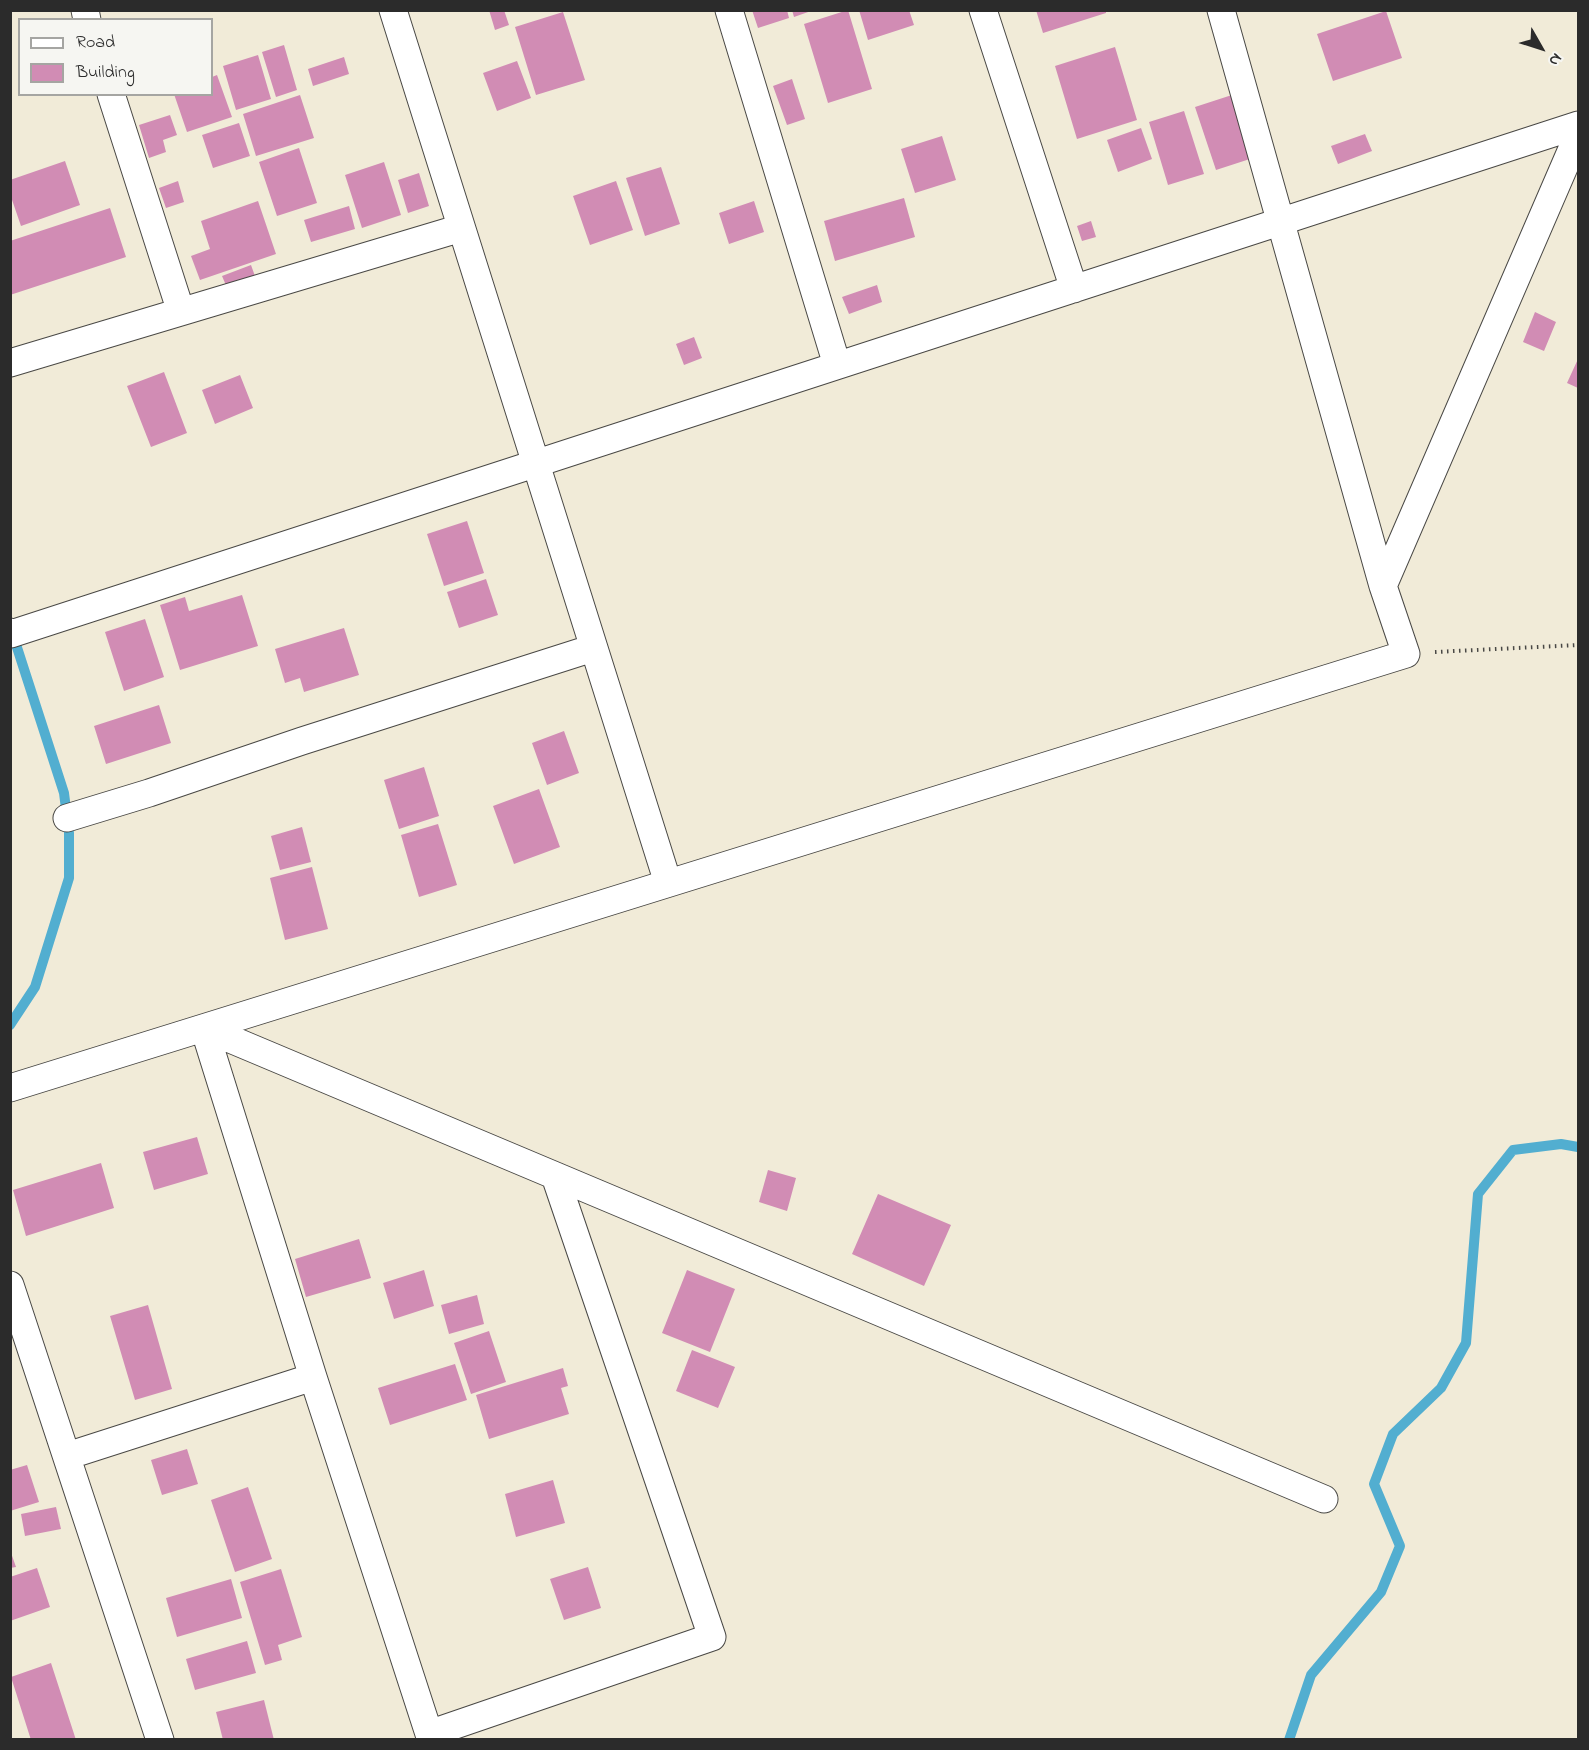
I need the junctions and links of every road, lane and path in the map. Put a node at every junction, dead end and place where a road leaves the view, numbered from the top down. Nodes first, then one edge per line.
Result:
1 (729, 10) edge
2 (983, 10) edge
3 (1221, 10) edge
4 (394, 11) edge
5 (112, 96) edge
6 (1578, 125) edge
7 (1578, 135) edge
8 (1280, 222) junction
9 (461, 228) junction
10 (1074, 289) junction
11 (181, 312) junction
12 (10, 363) edge
13 (837, 366) junction
14 (535, 463) junction
15 (1383, 586) junction
16 (10, 632) edge
17 (1578, 645) edge
18 (593, 648) junction
19 (1406, 654) junction
20 (67, 818) dead end
21 (668, 883) junction
22 (204, 1028) junction
23 (10, 1088) edge
24 (555, 1176) junction
25 (10, 1285) edge
26 (313, 1377) junction
27 (67, 1456) junction
28 (1324, 1499) dead end
29 (430, 1737) edge
30 (160, 1740) edge

1 - 13 street
2 - 10 street
3 - 8 street
4 - 9 street
5 - 11 street
6 - 8 street
7 - 15 street
8 - 10 street
8 - 15 street
9 - 11 street
9 - 14 street
10 - 13 street
11 - 12 street
13 - 14 street
14 - 16 street
14 - 18 street
15 - 19 street
17 - 19 path
18 - 20 street
18 - 21 street
19 - 21 street
21 - 22 street
22 - 23 street
22 - 24 street
22 - 26 street
24 - 28 street
24 - 29 street
25 - 27 street
26 - 27 street
26 - 29 street
27 - 30 street

